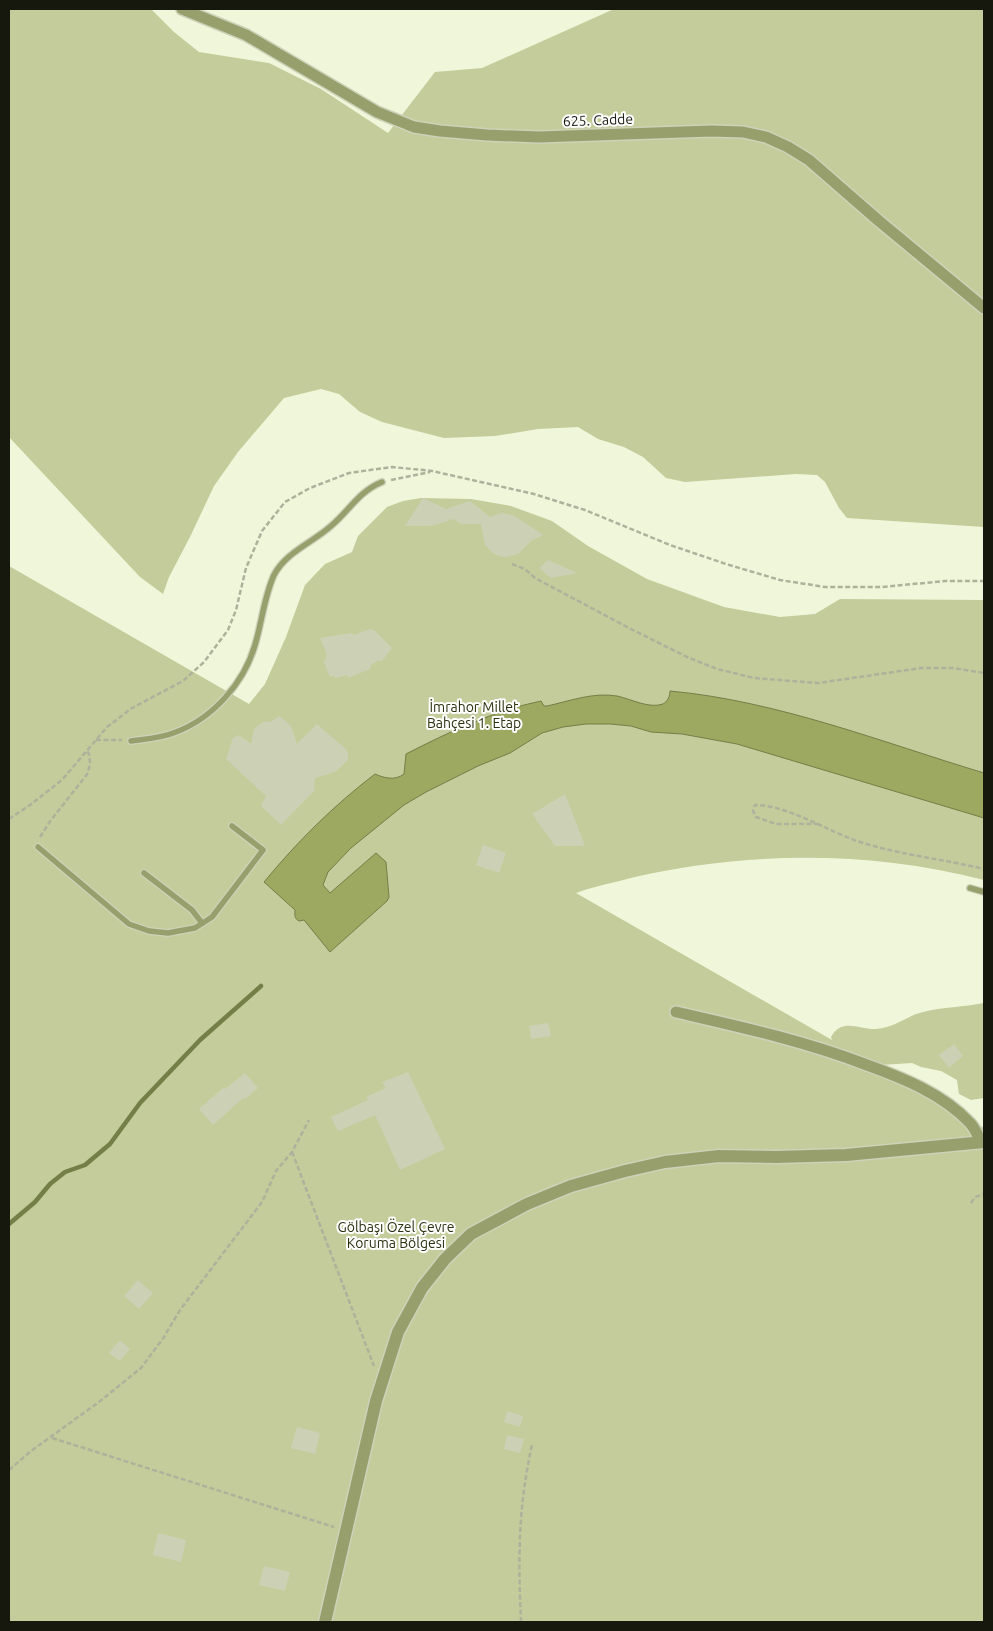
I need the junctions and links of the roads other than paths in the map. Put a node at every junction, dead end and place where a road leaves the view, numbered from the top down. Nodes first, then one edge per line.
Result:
1 (182, 9) edge
2 (984, 308) edge
3 (382, 482) road end
4 (131, 740) road end
5 (232, 826) dead end
6 (38, 847) road end
7 (144, 873) dead end
8 (970, 888) dead end
9 (984, 892) edge
10 (202, 923) junction
11 (676, 1012) dead end
12 (983, 1142) edge
13 (325, 1622) edge

1 - 2 street, 625. Cadde
3 - 4 lane
5 - 10 lane
6 - 10 lane
7 - 10 lane
8 - 9 lane
11 - 12 street
12 - 13 street

